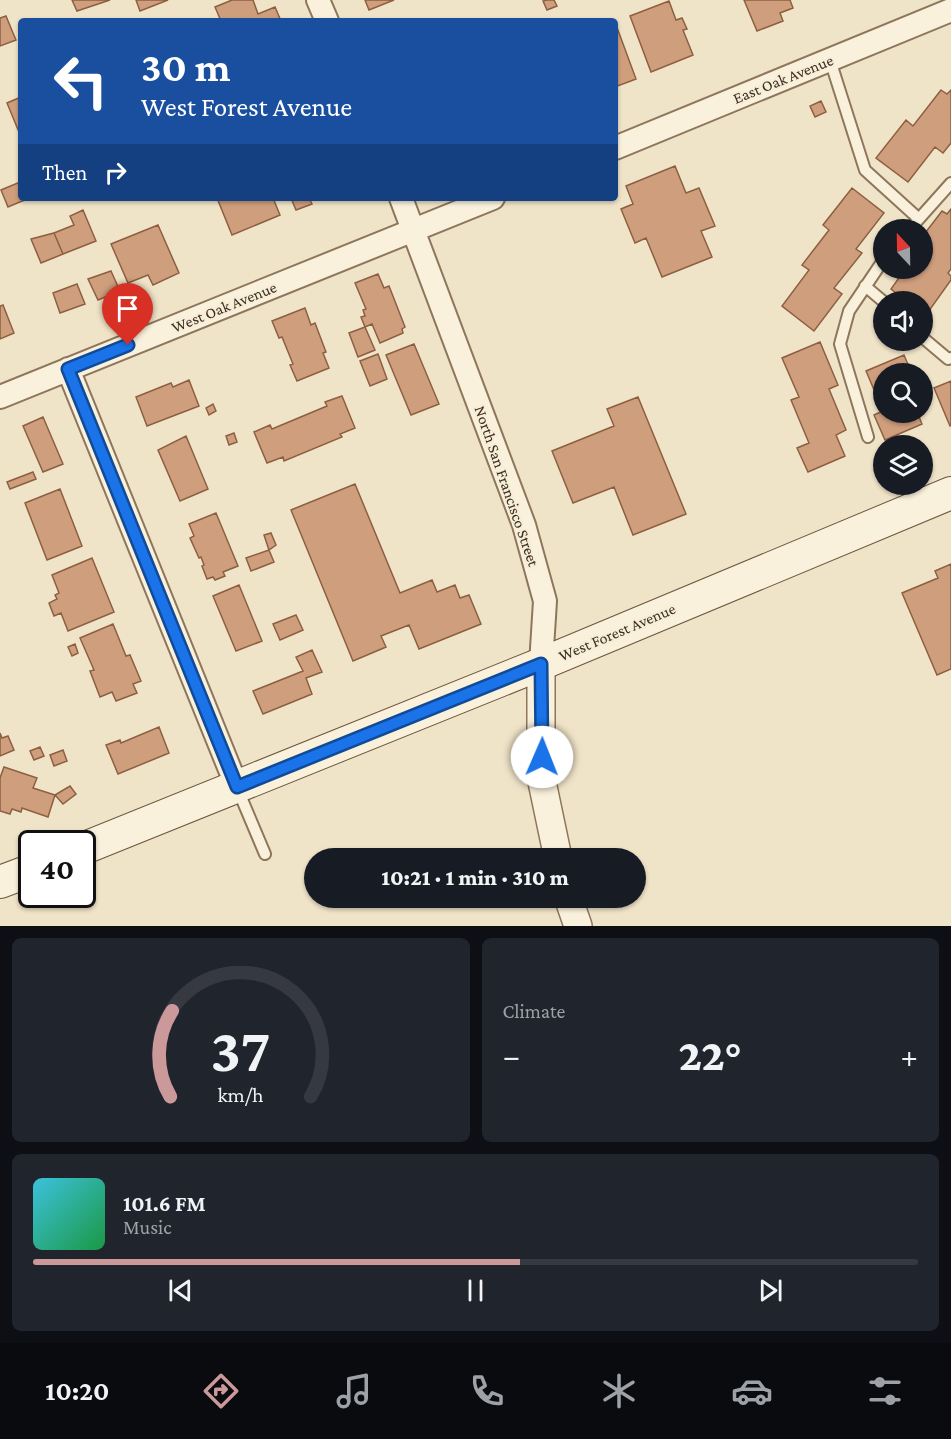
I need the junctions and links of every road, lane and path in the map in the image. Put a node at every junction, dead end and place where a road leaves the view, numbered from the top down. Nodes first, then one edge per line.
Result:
1 (318, 0) edge
2 (951, 10) edge
3 (326, 18) edge
4 (830, 60) junction
5 (618, 147) edge
6 (951, 183) edge
7 (402, 201) edge
8 (486, 201) edge
9 (919, 219) joint
10 (414, 230) junction
11 (873, 275) edge
12 (865, 286) junction
13 (873, 293) edge
14 (933, 346) edge
15 (951, 358) edge
16 (68, 369) junction
17 (0, 397) edge
18 (868, 437) dead end
19 (951, 492) edge
20 (541, 664) junction
21 (237, 787) junction
22 (96, 843) edge
23 (556, 848) edge
24 (265, 854) dead end
25 (18, 875) edge
26 (0, 882) edge
27 (572, 908) edge
28 (578, 926) edge

1 - 3 street
2 - 4 street, East Oak Avenue
4 - 5 street, East Oak Avenue
4 - 9 lane
6 - 9 lane
7 - 10 street, North San Francisco Street
8 - 10 street
10 - 16 street, West Oak Avenue
10 - 20 street, North San Francisco Street
11 - 12 lane
12 - 13 lane
12 - 18 lane
14 - 15 lane
16 - 17 street, West Oak Avenue
16 - 21 street
19 - 20 main road, West Forest Avenue
20 - 21 main road, West Forest Avenue
20 - 23 street, North San Francisco Street
21 - 22 main road, West Forest Avenue
21 - 24 lane
25 - 26 main road
27 - 28 street

